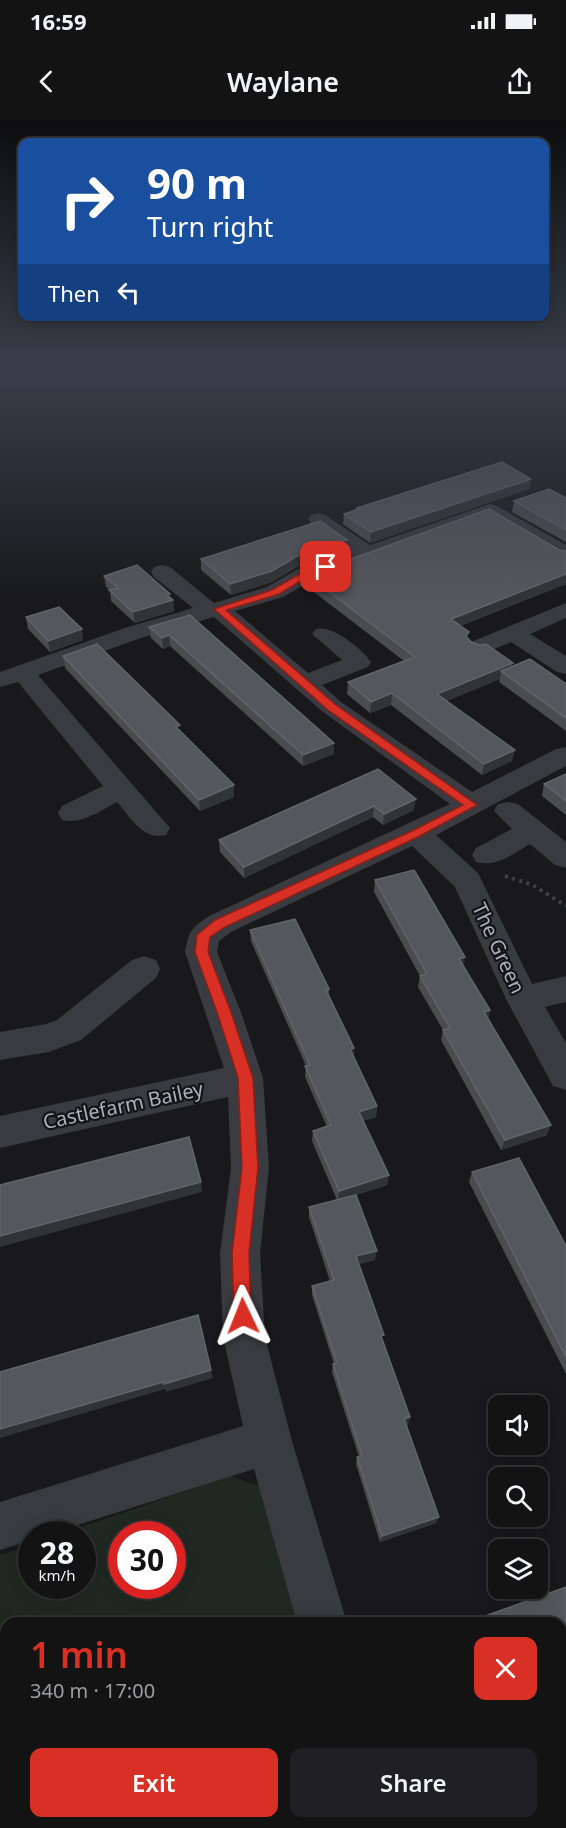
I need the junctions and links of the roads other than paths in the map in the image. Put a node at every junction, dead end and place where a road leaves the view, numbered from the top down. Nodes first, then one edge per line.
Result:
1 (517, 501) edge
2 (490, 510) junction
3 (318, 519) edge
4 (367, 552) junction
5 (566, 554) edge
6 (162, 572) dead end
7 (215, 610) junction
8 (566, 610) edge
9 (513, 633) junction
10 (324, 634) dead end
11 (479, 647) edge
12 (566, 667) edge
13 (11, 676) edge
14 (305, 683) junction
15 (566, 755) edge
16 (121, 789) junction
17 (471, 805) junction
18 (508, 811) dead end
19 (72, 813) dead end
20 (156, 828) dead end
21 (532, 831) junction
22 (416, 833) junction
23 (488, 855) dead end
24 (566, 858) edge
25 (144, 969) dead end
26 (566, 989) edge
27 (523, 999) junction
28 (0, 1046) edge
29 (566, 1075) edge
30 (245, 1078) junction
31 (0, 1132) edge
32 (269, 1441) junction
33 (0, 1526) edge
34 (320, 1617) edge

1 - 2 street
2 - 4 street
2 - 5 street
3 - 4 street
4 - 7 street
6 - 7 street
7 - 13 street
7 - 14 street
8 - 9 street
9 - 11 street
9 - 12 street
10 - 14 street
13 - 16 street
14 - 17 street
15 - 17 street
16 - 19 street
16 - 20 street
17 - 22 street
18 - 21 street
21 - 23 street
21 - 24 street
22 - 27 street, The Green
22 - 30 street
25 - 28 street
26 - 27 street
27 - 29 street, The Green
30 - 31 street, Castlefarm Bailey
30 - 32 street
32 - 33 street
32 - 34 street

